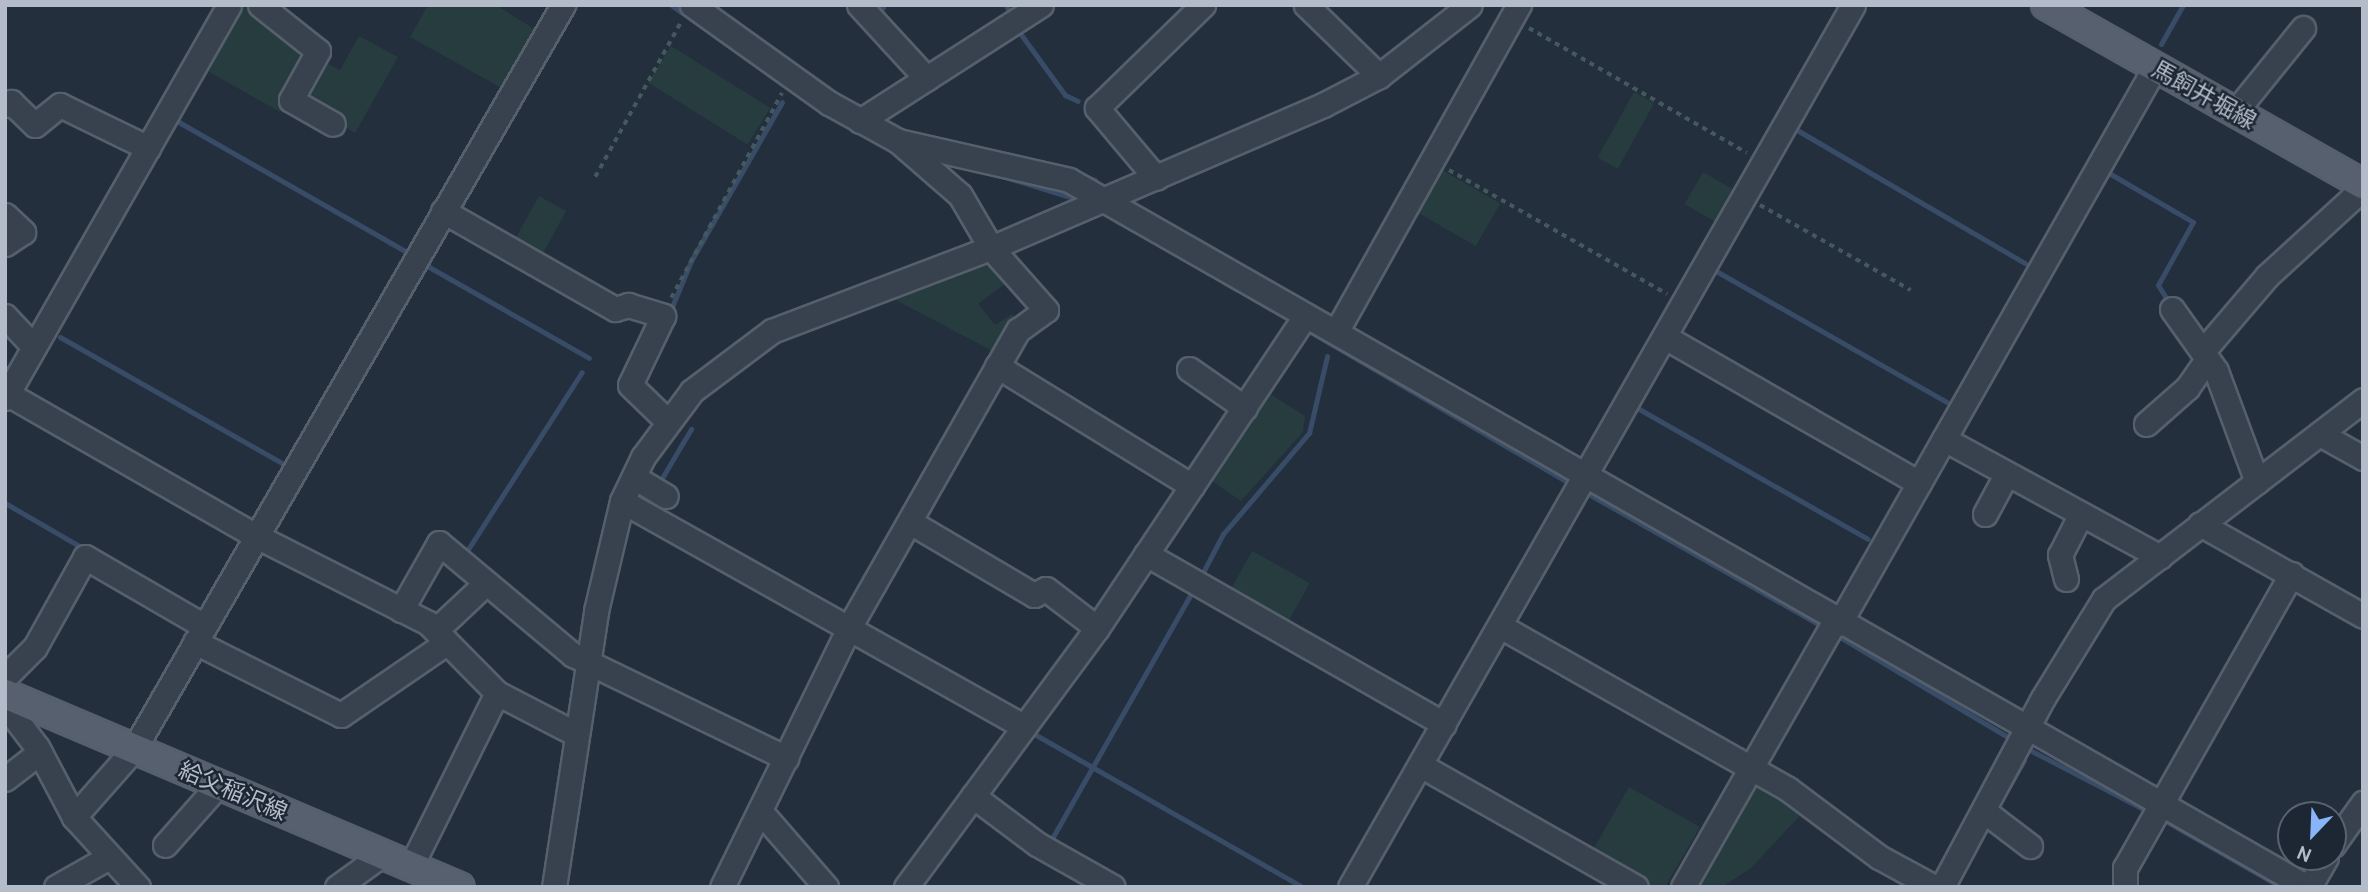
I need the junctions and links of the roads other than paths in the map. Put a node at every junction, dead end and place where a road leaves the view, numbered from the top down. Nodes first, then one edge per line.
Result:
1 (229, 5) edge
2 (260, 5) edge
3 (563, 5) edge
4 (692, 5) edge
5 (859, 5) edge
6 (1041, 5) edge
7 (1203, 5) edge
8 (1306, 5) edge
9 (1470, 5) edge
10 (1853, 5) edge
11 (2046, 5) edge
12 (1515, 11) edge
13 (2303, 28) dead end
14 (2155, 67) junction
15 (1379, 76) junction
16 (928, 79) junction
17 (5, 105) edge
18 (2235, 112) junction
19 (860, 121) junction
20 (333, 124) dead end
21 (898, 141) junction
22 (148, 148) junction
23 (1156, 178) junction
24 (2363, 186) edge
25 (1104, 201) junction
26 (443, 211) junction
27 (5, 215) edge
28 (5, 244) edge
29 (991, 248) junction
30 (2172, 309) dead end
31 (1306, 314) junction
32 (5, 316) edge
33 (1336, 332) junction
34 (1665, 337) junction
35 (34, 347) junction
36 (2205, 355) junction
37 (997, 366) junction
38 (1189, 369) dead end
39 (6, 396) edge
40 (2363, 400) edge
41 (1245, 408) junction
42 (666, 420) junction
43 (2146, 424) dead end
44 (2320, 434) junction
45 (1944, 439) junction
46 (2363, 458) edge
47 (2006, 475) junction
48 (634, 477) junction
49 (1586, 477) junction
50 (1919, 482) junction
51 (2256, 482) junction
52 (1192, 486) junction
53 (666, 496) dead end
54 (622, 501) junction
55 (1985, 514) dead end
56 (2080, 516) junction
57 (910, 522) junction
58 (2200, 524) junction
59 (256, 536) junction
60 (1146, 554) junction
61 (2160, 556) junction
62 (2291, 574) junction
63 (2066, 579) dead end
64 (485, 584) junction
65 (401, 610) junction
66 (2363, 616) edge
67 (1837, 623) junction
68 (1500, 626) junction
69 (849, 628) junction
70 (1097, 628) junction
71 (199, 634) junction
72 (441, 636) junction
73 (588, 662) junction
74 (5, 677) edge
75 (497, 693) junction
76 (5, 694) edge
77 (5, 705) edge
78 (1444, 724) junction
79 (1024, 727) junction
80 (2028, 733) junction
81 (576, 734) junction
82 (134, 748) junction
83 (40, 752) junction
84 (786, 758) junction
85 (1420, 765) junction
86 (1750, 769) junction
87 (5, 779) edge
88 (218, 785) junction
89 (973, 796) junction
90 (2363, 803) edge
91 (2162, 806) junction
92 (760, 811) junction
93 (1984, 811) junction
94 (74, 817) junction
95 (2347, 825) edge
96 (165, 845) dead end
97 (2030, 846) dead end
98 (383, 854) junction
99 (109, 857) junction
100 (411, 866) junction
101 (2318, 871) edge
102 (55, 887) edge
103 (138, 887) edge
104 (337, 887) edge
105 (460, 887) edge
106 (554, 887) edge
107 (722, 887) edge
108 (826, 887) edge
109 (906, 887) edge
110 (1113, 887) edge
111 (1350, 887) edge
112 (1636, 887) edge
113 (1683, 887) edge
114 (1934, 887) edge
115 (1942, 887) edge
116 (2125, 887) edge
117 (2308, 887) edge

1 - 22 street
2 - 20 street
3 - 26 street
4 - 19 street
5 - 16 street
6 - 16 street
7 - 23 street
8 - 15 street
9 - 15 street
10 - 34 street
11 - 14 main road, 馬飼井堀線
12 - 33 street
13 - 18 street
14 - 18 main road, 馬飼井堀線
14 - 45 street
15 - 23 street
16 - 19 street
17 - 22 street
18 - 24 main road, 馬飼井堀線
19 - 21 street
21 - 25 street
21 - 29 street
22 - 35 street
23 - 25 street
24 - 36 street
25 - 29 street
25 - 31 street
26 - 42 street
26 - 59 street
27 - 28 street
29 - 37 street
29 - 42 street
30 - 36 street
31 - 33 street
31 - 41 street
32 - 35 street
33 - 49 street
34 - 49 street
34 - 50 street
35 - 39 street
36 - 43 street
36 - 51 street
37 - 52 street
37 - 57 street
38 - 41 street
39 - 59 street
40 - 44 street
41 - 52 street
42 - 48 street
44 - 46 street
44 - 51 street
45 - 47 street
45 - 50 street
47 - 55 street
47 - 56 street
48 - 53 street
48 - 54 street
49 - 67 street
49 - 68 street
50 - 67 street
51 - 58 street
52 - 60 street
54 - 69 street
54 - 73 street
56 - 61 street
56 - 63 street
57 - 69 street
57 - 70 street
58 - 61 street
58 - 62 street
59 - 65 street
59 - 71 street
60 - 70 street
60 - 78 street
61 - 80 street
62 - 66 street
62 - 91 street
64 - 65 street
64 - 72 street
64 - 73 street
65 - 72 street
67 - 80 street
67 - 86 street
68 - 78 street
68 - 86 street
69 - 79 street
69 - 84 street
70 - 79 street
71 - 72 street
71 - 74 street
71 - 82 street
72 - 75 street
73 - 81 street
73 - 84 street
75 - 81 street
75 - 100 street
76 - 82 main road, 給父稲沢線
77 - 83 street
78 - 85 street
79 - 89 street
80 - 91 street
80 - 93 street
81 - 106 street
82 - 88 main road, 給父稲沢線
82 - 94 street
83 - 87 street
83 - 94 street
84 - 92 street
85 - 111 street
85 - 112 street
86 - 113 street
86 - 114 street
88 - 96 street
88 - 98 main road, 給父稲沢線
89 - 109 street
89 - 110 street
90 - 95 street
91 - 116 street
91 - 117 street
92 - 107 street
92 - 108 street
93 - 97 street
93 - 115 street
94 - 99 street
98 - 100 main road, 給父稲沢線
98 - 104 street
99 - 102 street
99 - 103 street
100 - 105 main road, 給父稲沢線
101 - 117 street

